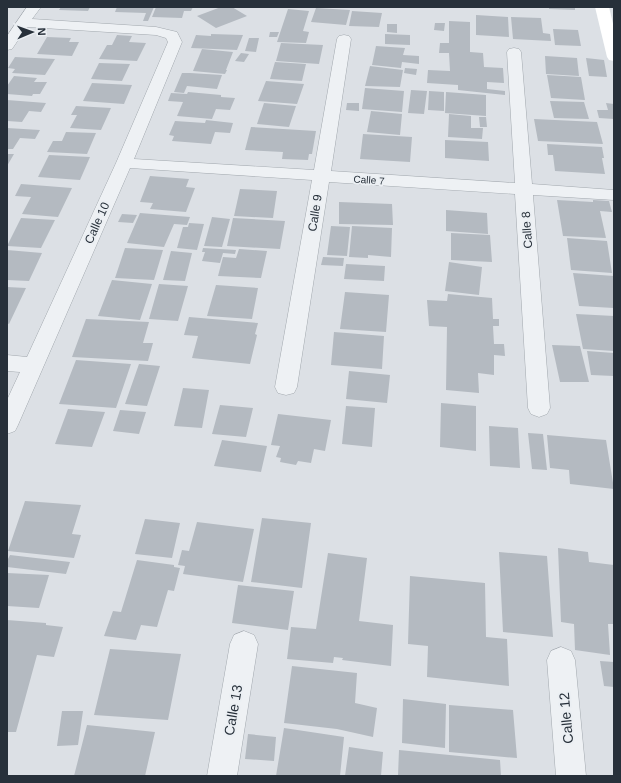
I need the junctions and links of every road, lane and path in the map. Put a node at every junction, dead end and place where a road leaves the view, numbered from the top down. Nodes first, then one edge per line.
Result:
1 (34, 7) edge
2 (602, 7) edge
3 (23, 23) junction
4 (344, 40) dead end
5 (7, 46) edge
6 (514, 52) dead end
7 (614, 57) edge
8 (124, 163) junction
9 (321, 177) junction
10 (524, 190) junction
11 (614, 195) edge
12 (7, 363) edge
13 (33, 365) junction
14 (286, 387) dead end
15 (539, 408) dead end
16 (7, 425) edge
17 (244, 644) dead end
18 (561, 660) dead end
19 (222, 776) edge
20 (571, 776) edge

1 - 3 street
2 - 7 street
3 - 5 street
3 - 8 street, Calle 10
4 - 9 street, Calle 9
6 - 10 street, Calle 8
8 - 9 street, Calle 7
8 - 13 street, Calle 10
9 - 10 street, Calle 7
9 - 14 street, Calle 9
10 - 11 street, Calle 7
10 - 15 street, Calle 8
12 - 13 street
13 - 16 street, Calle 10
17 - 19 street, Calle 13
18 - 20 street, Calle 12

